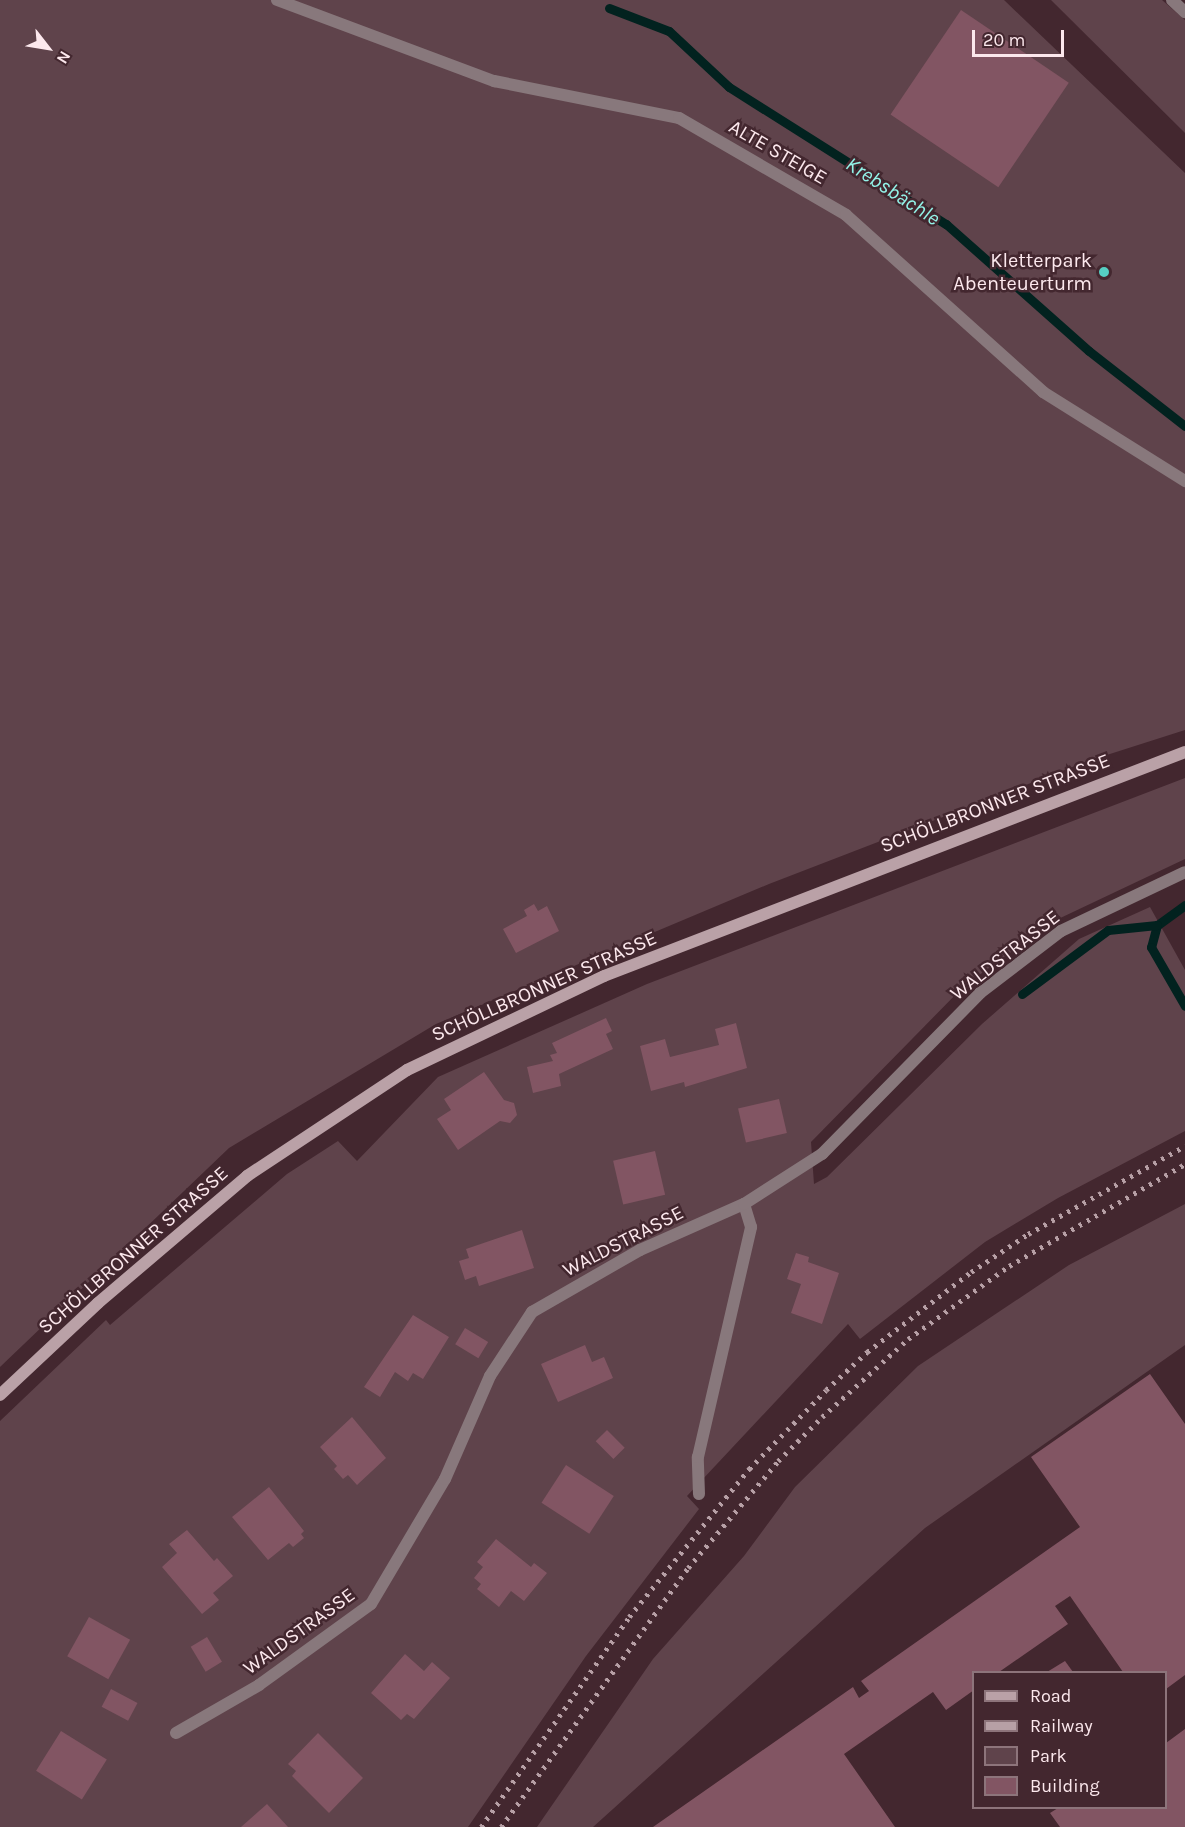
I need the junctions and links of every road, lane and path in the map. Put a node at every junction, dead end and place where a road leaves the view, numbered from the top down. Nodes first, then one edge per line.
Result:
1 (277, 0) edge
2 (1172, 0) edge
3 (1185, 12) edge
4 (1185, 480) edge
5 (1185, 752) edge
6 (1185, 872) edge
7 (744, 1204) junction
8 (0, 1395) edge
9 (699, 1494) dead end
10 (176, 1733) dead end

1 - 4 street, ALTE STEIGE
2 - 3 street
5 - 8 main road, SCHÖLLBRONNER STRASSE
6 - 7 street, WALDSTRASSE
7 - 9 street
7 - 10 street, WALDSTRASSE

